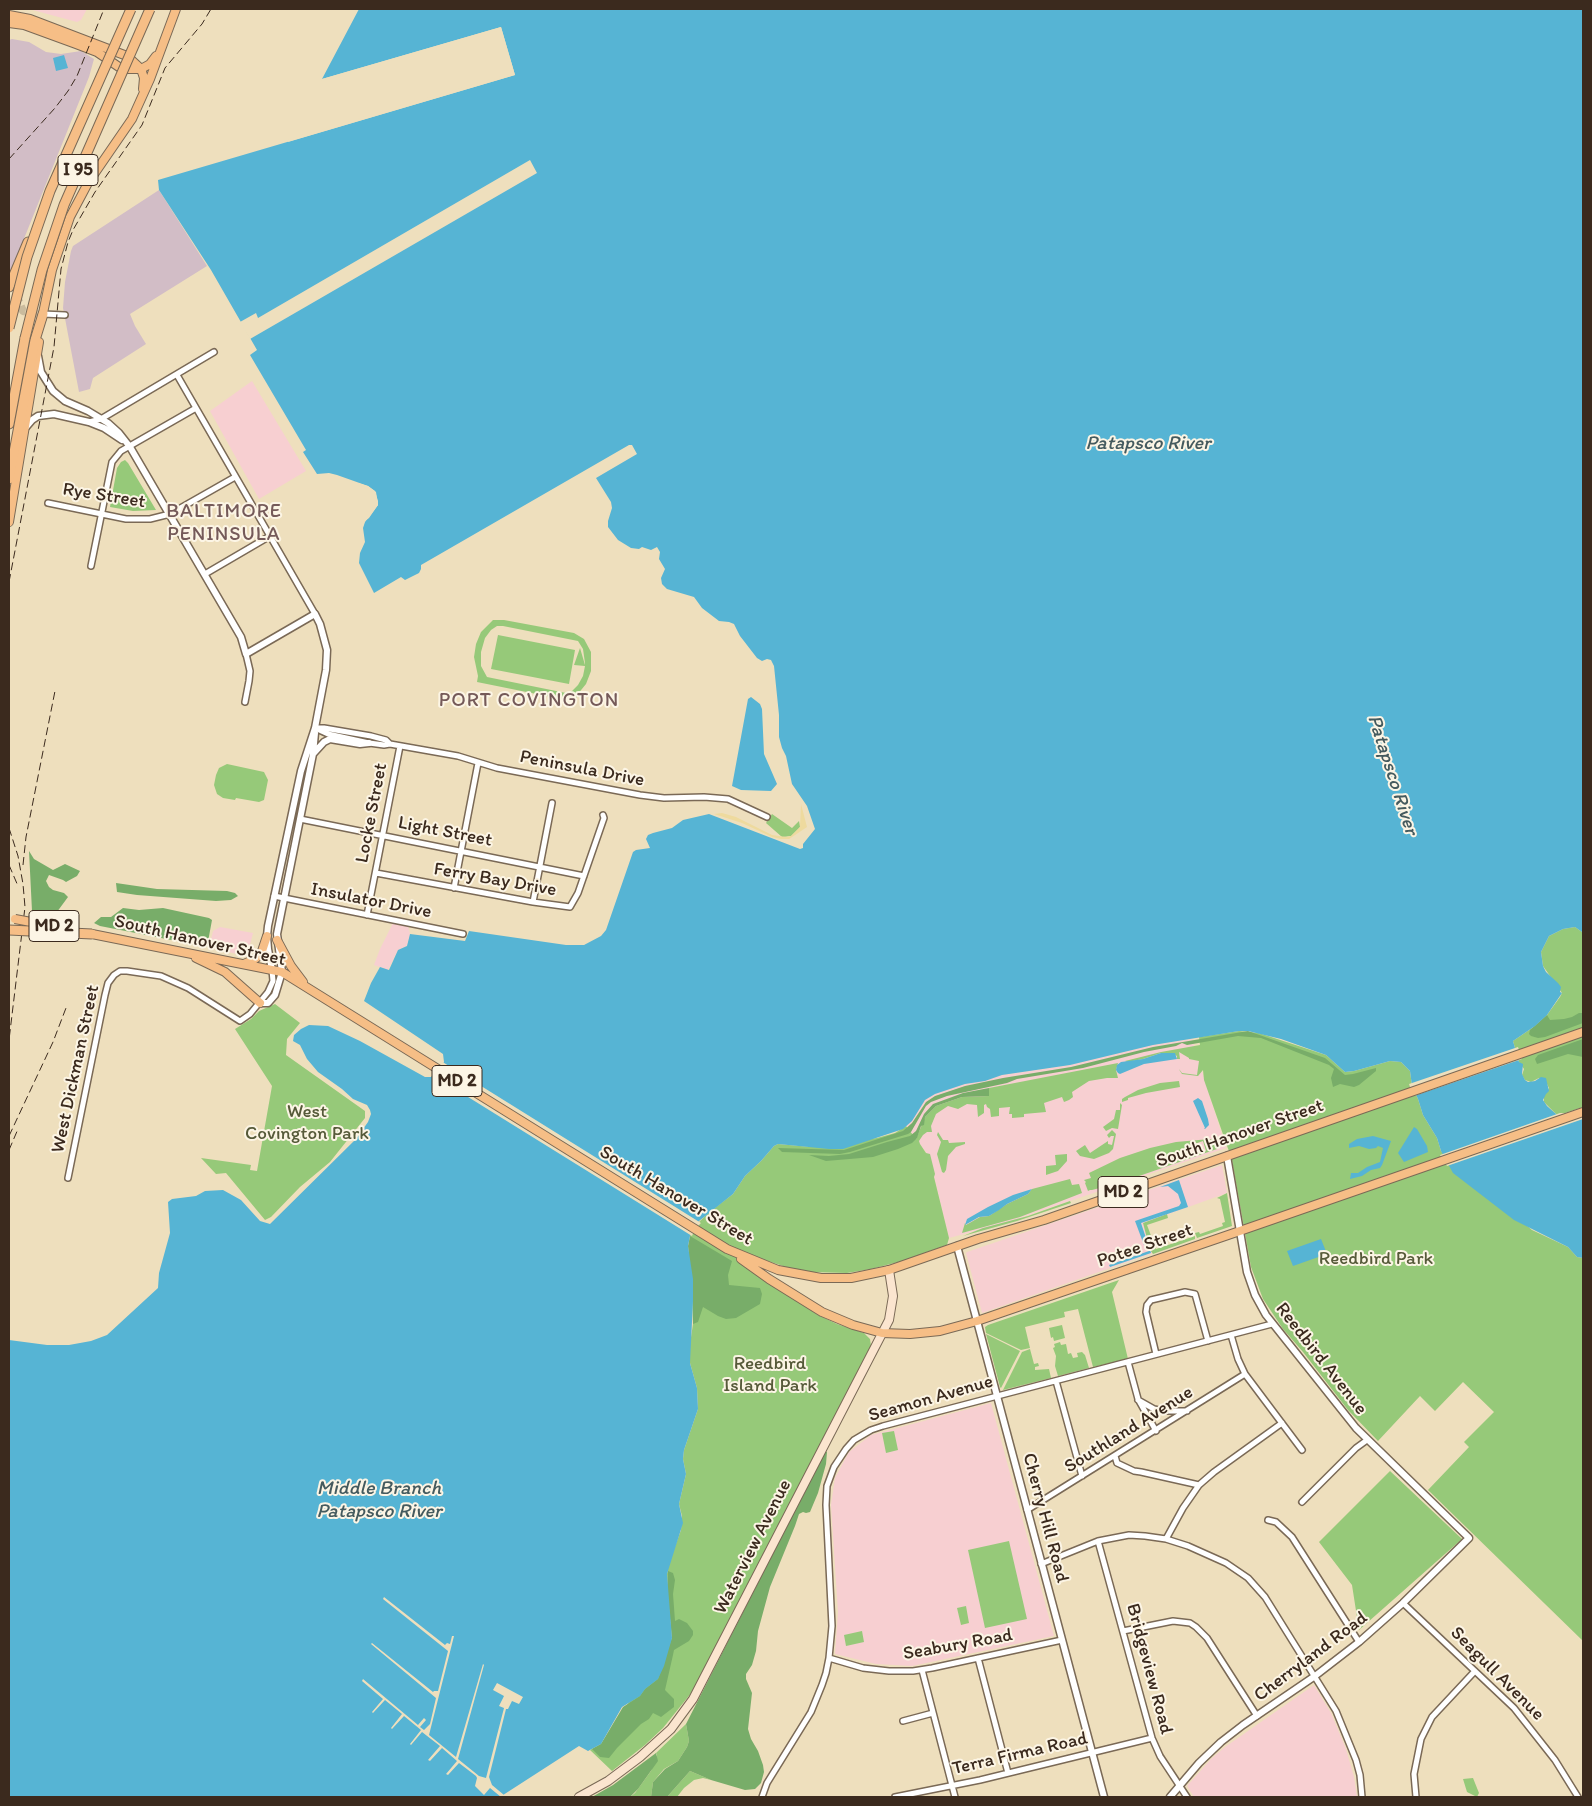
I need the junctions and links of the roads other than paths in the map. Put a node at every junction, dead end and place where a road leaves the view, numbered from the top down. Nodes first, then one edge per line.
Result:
1 (131, 9) edge
2 (150, 9) edge
3 (176, 9) edge
4 (9, 15) edge
5 (9, 23) edge
6 (160, 50) junction
7 (141, 69) junction
8 (141, 99) junction
9 (30, 240) dead end
10 (9, 286) edge
11 (40, 314) junction
12 (66, 315) dead end
13 (9, 328) edge
14 (37, 351) junction
15 (214, 352) dead end
16 (176, 375) junction
17 (196, 408) junction
18 (114, 411) junction
19 (101, 418) junction
20 (89, 422) junction
21 (9, 424) edge
22 (111, 426) junction
23 (23, 433) junction
24 (130, 447) junction
25 (235, 477) junction
26 (9, 479) edge
27 (48, 503) dead end
28 (102, 513) junction
29 (170, 514) junction
30 (9, 522) edge
31 (270, 536) junction
32 (91, 566) dead end
33 (205, 574) junction
34 (315, 614) junction
35 (246, 654) junction
36 (245, 702) dead end
37 (315, 728) junction
38 (369, 743) junction
39 (390, 744) junction
40 (400, 746) junction
41 (313, 754) junction
42 (478, 764) junction
43 (552, 803) dead end
44 (603, 815) dead end
45 (767, 817) dead end
46 (300, 819) junction
47 (383, 835) junction
48 (461, 850) junction
49 (540, 866) junction
50 (376, 873) junction
51 (584, 876) junction
52 (454, 888) junction
53 (274, 896) junction
54 (284, 898) junction
55 (533, 902) junction
56 (367, 915) junction
57 (12, 918) edge
58 (9, 930) edge
59 (92, 934) junction
60 (463, 934) dead end
61 (267, 936) junction
62 (277, 940) junction
63 (181, 951) junction
64 (244, 964) junction
65 (272, 970) junction
66 (282, 972) junction
67 (307, 987) junction
68 (260, 1003) junction
69 (1583, 1032) edge
70 (1583, 1112) edge
71 (1227, 1156) junction
72 (68, 1178) dead end
73 (1240, 1231) junction
74 (957, 1246) junction
75 (727, 1249) junction
76 (890, 1270) junction
77 (977, 1321) junction
78 (1272, 1324) junction
79 (882, 1333) junction
80 (1231, 1335) junction
81 (1208, 1341) junction
82 (1156, 1354) junction
83 (1128, 1362) junction
84 (1246, 1374) junction
85 (1056, 1381) junction
86 (996, 1396) junction
87 (1138, 1400) junction
88 (1188, 1411) junction
89 (1282, 1423) junction
90 (1156, 1431) junction
91 (1367, 1440) junction
92 (1302, 1450) dead end
93 (1115, 1456) junction
94 (1082, 1476) junction
95 (1199, 1485) junction
96 (1302, 1502) dead end
97 (1027, 1510) junction
98 (1268, 1520) dead end
99 (1469, 1538) joint
100 (1166, 1539) junction
101 (1098, 1541) junction
102 (1041, 1564) junction
103 (1403, 1603) junction
104 (1123, 1630) junction
105 (1062, 1640) junction
106 (1359, 1642) junction
107 (829, 1658) junction
108 (978, 1658) junction
109 (922, 1670) junction
110 (1475, 1670) junction
111 (1315, 1676) junction
112 (933, 1713) junction
113 (1257, 1716) junction
114 (903, 1721) dead end
115 (1152, 1738) junction
116 (1092, 1752) junction
117 (1008, 1773) junction
118 (952, 1786) junction
119 (1179, 1786) junction
120 (579, 1797) edge
121 (762, 1797) edge
122 (895, 1797) edge
123 (955, 1797) edge
124 (1104, 1797) edge
125 (1170, 1797) edge
126 (1187, 1797) edge
127 (1362, 1797) edge
128 (1416, 1797) edge
129 (1578, 1797) edge

1 - 13 highway, I 95, bridge
2 - 21 highway, I 95, bridge
3 - 6 main road
4 - 7 main road
5 - 7 main road
6 - 7 main road
6 - 8 main road
7 - 8 main road
8 - 11 main road
9 - 10 highway
11 - 12 street
11 - 14 main road
11 - 26 highway
14 - 19 street
14 - 23 main road
15 - 16 street
16 - 17 street
16 - 18 street
17 - 24 street
17 - 25 street
18 - 19 street
18 - 22 street
19 - 20 street
19 - 22 street
20 - 23 street
20 - 24 street
22 - 24 street
23 - 30 main road
24 - 28 street
24 - 29 street
25 - 29 street, Rye Street
25 - 31 street
27 - 28 street, Rye Street
28 - 29 street, Rye Street
28 - 32 street
29 - 33 street
31 - 33 street
31 - 34 street
33 - 35 street
34 - 35 street
34 - 37 street
35 - 36 street
37 - 38 street, Peninsula Drive
37 - 39 street, Peninsula Drive
37 - 41 street
37 - 53 street
38 - 39 street, Peninsula Drive
38 - 41 street
39 - 40 street, Peninsula Drive
40 - 42 street, Peninsula Drive
40 - 47 street, Locke Street
41 - 46 street
42 - 45 street, Peninsula Drive
42 - 48 street
43 - 49 street
44 - 51 street, Ferry Bay Drive
46 - 47 street, Light Street
46 - 54 street
47 - 48 street, Light Street
47 - 50 street, Locke Street
48 - 49 street, Light Street
48 - 52 street
49 - 51 street, Light Street
49 - 55 street
50 - 52 street, Ferry Bay Drive
50 - 56 street, Locke Street
51 - 55 street, Ferry Bay Drive
52 - 55 street, Ferry Bay Drive
53 - 54 street, Insulator Drive
53 - 61 street
54 - 56 street, Insulator Drive
54 - 62 street
56 - 60 street, Insulator Drive
57 - 59 main road, South Hanover Street / MD 2, bridge
58 - 59 highway, bridge
59 - 63 main road, South Hanover Street / MD 2
61 - 64 main road
61 - 65 street
62 - 66 street
62 - 67 main road
63 - 64 main road, South Hanover Street / MD 2
63 - 68 main road
64 - 65 main road, South Hanover Street / MD 2
65 - 66 main road, South Hanover Street / MD 2
65 - 68 street
66 - 67 main road, South Hanover Street / MD 2
66 - 68 street
67 - 75 main road, South Hanover Street / MD 2
68 - 72 street, West Dickman Street
69 - 71 main road, South Hanover Street / MD 2
70 - 73 main road, Potee Street / MD 2
71 - 73 street, Reedbird Avenue
71 - 74 main road, South Hanover Street / MD 2
73 - 77 main road, Potee Street / MD 2
73 - 78 street, Reedbird Avenue
74 - 76 main road, South Hanover Street / MD 2
74 - 77 street, Cherry Hill Road
75 - 76 main road, South Hanover Street / MD 2
75 - 79 main road, Potee Street / MD 2
76 - 79 main road, Waterview Avenue
77 - 79 main road, Potee Street / MD 2
77 - 86 street, Cherry Hill Road
78 - 80 street, Seamon Avenue
78 - 91 street, Reedbird Avenue
79 - 120 main road, Waterview Avenue
80 - 81 street, Seamon Avenue
80 - 84 street
81 - 82 street, Seamon Avenue
81 - 82 street
82 - 83 street, Seamon Avenue
83 - 85 street, Seamon Avenue
83 - 87 street
84 - 88 street, Southland Avenue
84 - 89 street
85 - 86 street, Seamon Avenue
85 - 94 street
86 - 97 street, Cherry Hill Road
86 - 107 street, Seamon Avenue
87 - 88 street
87 - 90 street
88 - 90 street, Southland Avenue
89 - 92 street
89 - 95 street
90 - 93 street, Southland Avenue
91 - 96 street
91 - 99 street, Reedbird Avenue
93 - 94 street, Southland Avenue
93 - 95 street
94 - 97 street, Southland Avenue
95 - 100 street
97 - 102 street, Cherry Hill Road
98 - 106 street
99 - 103 street, Cherryland Road
100 - 101 street
100 - 111 street
101 - 102 street
101 - 104 street, Bridgeview Road
102 - 105 street, Cherry Hill Road
103 - 106 street, Cherryland Road
103 - 110 street, Seagull Avenue
104 - 113 street
104 - 115 street, Bridgeview Road
105 - 108 street, Seabury Road
105 - 116 street, Cherry Hill Road
106 - 111 street, Cherryland Road
107 - 109 street, Seabury Road
107 - 121 street, Seamon Avenue
108 - 109 street, Seabury Road
108 - 117 street
109 - 112 street
110 - 128 street
110 - 129 street, Seagull Avenue
111 - 113 street, Cherryland Road
111 - 127 street
112 - 114 street
112 - 118 street
113 - 119 street, Cherryland Road
115 - 116 street, Terra Firma Road
115 - 119 street, Bridgeview Road
116 - 117 street, Terra Firma Road
116 - 124 street, Cherry Hill Road
117 - 118 street, Terra Firma Road
118 - 122 street, Terra Firma Road
118 - 123 street
119 - 125 street, Cherryland Road
119 - 126 street, Bridgeview Road

